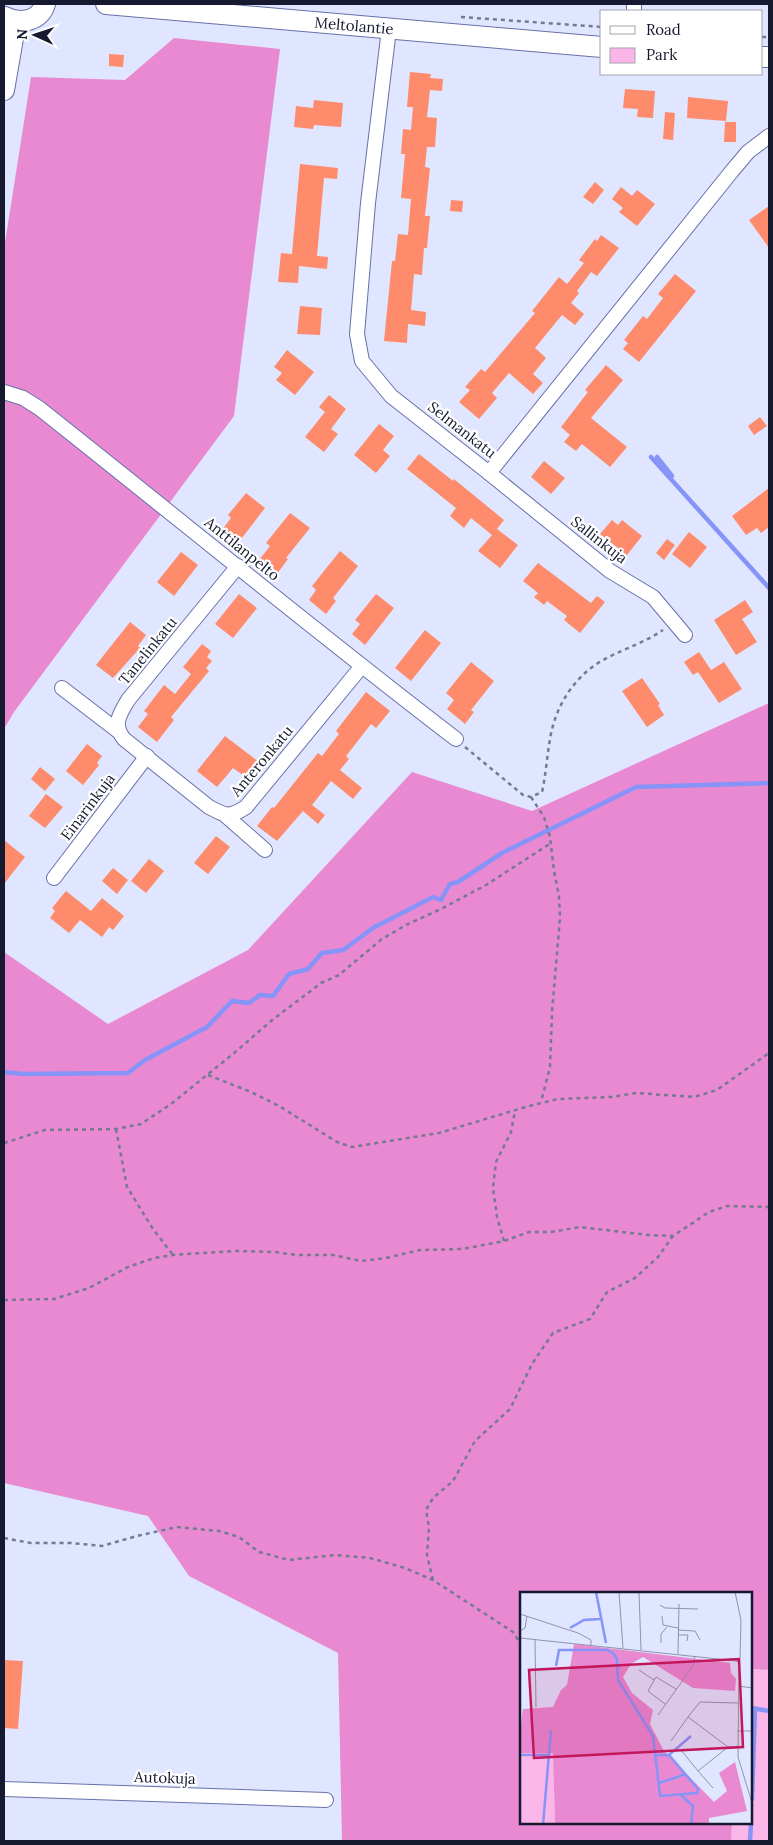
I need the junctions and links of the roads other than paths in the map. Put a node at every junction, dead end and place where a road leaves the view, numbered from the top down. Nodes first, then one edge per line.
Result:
1 (46, 4) edge
2 (106, 4) edge
3 (241, 10) edge
4 (10, 18) edge
5 (389, 30) junction
6 (600, 47) edge
7 (4, 90) edge
8 (769, 136) edge
9 (4, 392) edge
10 (489, 473) junction
11 (238, 566) junction
12 (686, 635) dead end
13 (362, 666) junction
14 (62, 688) dead end
15 (118, 731) junction
16 (456, 739) road end
17 (147, 756) junction
18 (225, 815) junction
19 (265, 850) dead end
20 (54, 878) dead end
21 (4, 1789) edge
22 (326, 1800) dead end

1 - 4 street
2 - 3 street, Meltolantie
3 - 5 street, Meltolantie
4 - 7 street
5 - 6 street, Meltolantie
5 - 10 street, Selmankatu
8 - 10 street, Selmankatu
9 - 11 street, Anttilanpelto
10 - 12 street, Sallinkuja
11 - 13 street, Anttilanpelto
11 - 15 street, Tanelinkatu
13 - 16 street, Anttilanpelto
13 - 18 street, Anteronkatu
14 - 15 street
15 - 17 street
17 - 18 street, Anteronkatu
17 - 20 street, Einarinkuja
18 - 19 street
21 - 22 street, Autokuja

